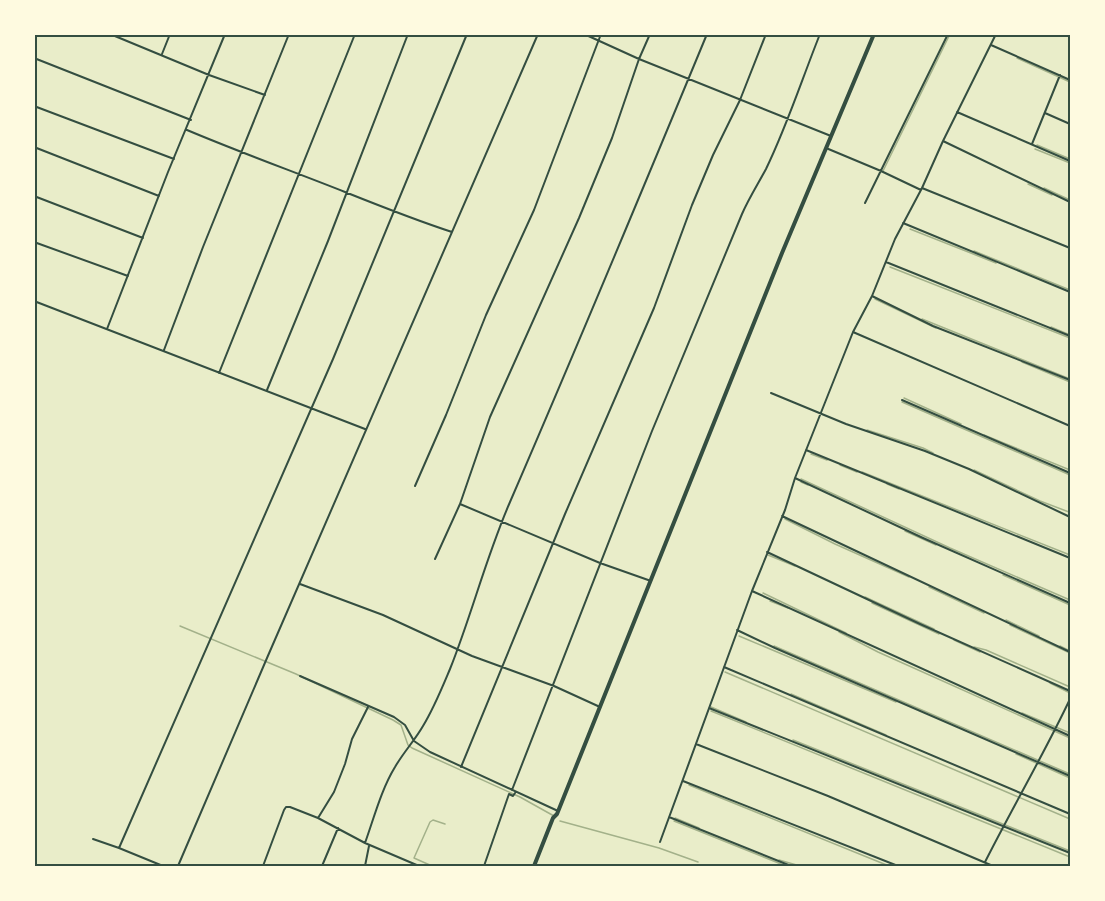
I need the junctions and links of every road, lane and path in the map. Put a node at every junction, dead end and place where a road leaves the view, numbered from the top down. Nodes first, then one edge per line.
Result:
1 (110, 34) edge
2 (125, 34) edge
3 (170, 34) edge
4 (225, 34) edge
5 (289, 34) edge
6 (355, 34) edge
7 (408, 34) edge
8 (467, 34) edge
9 (538, 34) edge
10 (584, 34) edge
11 (601, 34) edge
12 (650, 34) edge
13 (707, 34) edge
14 (766, 34) edge
15 (820, 34) edge
16 (874, 34) edge
17 (948, 34) edge
18 (996, 34) edge
19 (123, 40) junction
20 (598, 42) junction
21 (991, 45) junction
22 (162, 54) junction
23 (34, 58) edge
24 (639, 60) junction
25 (209, 75) junction
26 (1060, 75) junction
27 (688, 78) junction
28 (1071, 80) edge
29 (265, 95) junction
30 (740, 100) junction
31 (34, 106) edge
32 (957, 112) junction
33 (1045, 113) junction
34 (787, 119) junction
35 (191, 120) junction
36 (1071, 124) edge
37 (187, 130) junction
38 (831, 136) junction
39 (943, 141) junction
40 (1032, 144) junction
41 (34, 147) edge
42 (826, 148) junction
43 (241, 153) junction
44 (174, 159) junction
45 (1071, 161) edge
46 (881, 171) junction
47 (297, 175) junction
48 (922, 189) junction
49 (346, 192) junction
50 (34, 196) edge
51 (159, 196) junction
52 (1071, 201) edge
53 (865, 203) dead end
54 (393, 212) junction
55 (903, 223) junction
56 (452, 232) junction
57 (143, 238) junction
58 (34, 242) edge
59 (1071, 248) edge
60 (886, 262) junction
61 (128, 276) junction
62 (1071, 292) edge
63 (872, 296) junction
64 (34, 301) edge
65 (107, 329) junction
66 (853, 332) junction
67 (1071, 336) edge
68 (164, 350) junction
69 (219, 373) junction
70 (1071, 380) edge
71 (267, 390) junction
72 (771, 393) dead end
73 (902, 400) dead end
74 (311, 409) junction
75 (822, 415) junction
76 (1071, 426) edge
77 (366, 429) junction
78 (806, 450) junction
79 (1071, 473) edge
80 (795, 478) junction
81 (415, 486) dead end
82 (460, 504) junction
83 (782, 516) junction
84 (1071, 517) edge
85 (502, 522) junction
86 (553, 542) junction
87 (767, 552) junction
88 (1071, 558) edge
89 (435, 559) dead end
90 (600, 563) junction
91 (651, 581) junction
92 (298, 584) junction
93 (752, 591) junction
94 (1071, 603) edge
95 (737, 630) junction
96 (457, 649) junction
97 (1071, 652) edge
98 (502, 666) junction
99 (724, 667) junction
100 (300, 676) dead end
101 (554, 686) junction
102 (1071, 691) edge
103 (1071, 699) edge
104 (600, 706) junction
105 (368, 708) junction
106 (709, 708) junction
107 (1056, 729) junction
108 (1071, 736) edge
109 (414, 741) junction
110 (696, 744) junction
111 (1039, 762) junction
112 (461, 766) junction
113 (1071, 776) edge
114 (683, 782) junction
115 (514, 792) junction
116 (1023, 794) junction
117 (558, 811) junction
118 (1071, 814) edge
119 (669, 817) junction
120 (318, 818) junction
121 (1003, 826) junction
122 (339, 828) junction
123 (93, 839) dead end
124 (660, 842) dead end
125 (365, 843) junction
126 (369, 845) junction
127 (119, 848) junction
128 (1071, 853) edge
129 (984, 865) edge
130 (163, 867) edge
131 (178, 867) edge
132 (263, 867) edge
133 (321, 867) edge
134 (365, 867) edge
135 (419, 867) edge
136 (484, 867) edge
137 (534, 867) edge
138 (792, 867) edge
139 (898, 867) edge
140 (993, 867) edge

1 - 19 street
2 - 19 street
3 - 22 street
4 - 25 street
5 - 29 street
6 - 47 street
7 - 49 street
8 - 54 street
9 - 56 street
10 - 20 street
11 - 20 street
12 - 24 street
13 - 27 street
14 - 30 street
15 - 34 street
16 - 38 main road
17 - 46 street
18 - 21 street
19 - 22 street
20 - 24 street
20 - 81 street
21 - 26 street
21 - 32 street
22 - 25 street
23 - 35 street
24 - 27 street
24 - 82 street
25 - 29 street
25 - 35 street
26 - 28 street
26 - 33 street
27 - 30 street
27 - 85 street
29 - 43 street
30 - 34 street
30 - 86 street
31 - 44 street
32 - 39 street
32 - 40 street
33 - 36 street
33 - 40 street
34 - 38 street
34 - 90 street
35 - 37 street
37 - 43 street
37 - 44 street
38 - 42 main road
39 - 48 street
39 - 52 street
40 - 45 street
41 - 51 street
42 - 46 street
42 - 91 main road
43 - 47 street
43 - 68 street
44 - 51 street
46 - 48 street
46 - 53 street
47 - 49 street
47 - 69 street
48 - 55 street
48 - 59 street
49 - 54 street
49 - 71 street
50 - 57 street
51 - 57 street
54 - 56 street
54 - 74 street
55 - 60 street
55 - 62 street
56 - 77 street
57 - 61 street
58 - 61 street
60 - 63 street
60 - 67 street
61 - 65 street
63 - 66 street
63 - 70 street
64 - 65 street
65 - 68 street
66 - 75 street
66 - 76 street
68 - 69 street
69 - 71 street
71 - 74 street
72 - 75 street
73 - 79 street
74 - 77 street
74 - 127 street
75 - 78 street
75 - 84 street
77 - 92 street
78 - 80 street
78 - 88 street
80 - 83 street
80 - 94 street
82 - 85 street
82 - 89 street
83 - 87 street
83 - 97 street
85 - 86 street
85 - 96 street
86 - 90 street
86 - 98 street
87 - 93 street
87 - 102 street
90 - 91 street
90 - 101 street
91 - 104 main road
92 - 96 street
92 - 131 street
93 - 95 street
93 - 107 street
95 - 99 street
95 - 111 street
96 - 98 street
96 - 109 street
98 - 101 street
98 - 112 street
99 - 106 street
99 - 116 street
100 - 105 street
101 - 104 street
101 - 115 street
103 - 107 street
104 - 117 main road
105 - 109 street
105 - 120 street
106 - 110 street
106 - 121 street
107 - 108 street
107 - 111 street
109 - 112 street
109 - 125 street
110 - 114 street
110 - 129 street
111 - 113 street
111 - 116 street
112 - 115 street
114 - 119 street
114 - 139 street
115 - 117 street
115 - 136 street
116 - 118 street
116 - 121 street
117 - 137 main road
119 - 124 street
119 - 138 street
120 - 122 street
120 - 132 street
121 - 128 street
121 - 129 street
122 - 125 street
122 - 133 street
123 - 127 street
125 - 126 street
126 - 134 street
126 - 135 street
127 - 130 street
129 - 140 street

